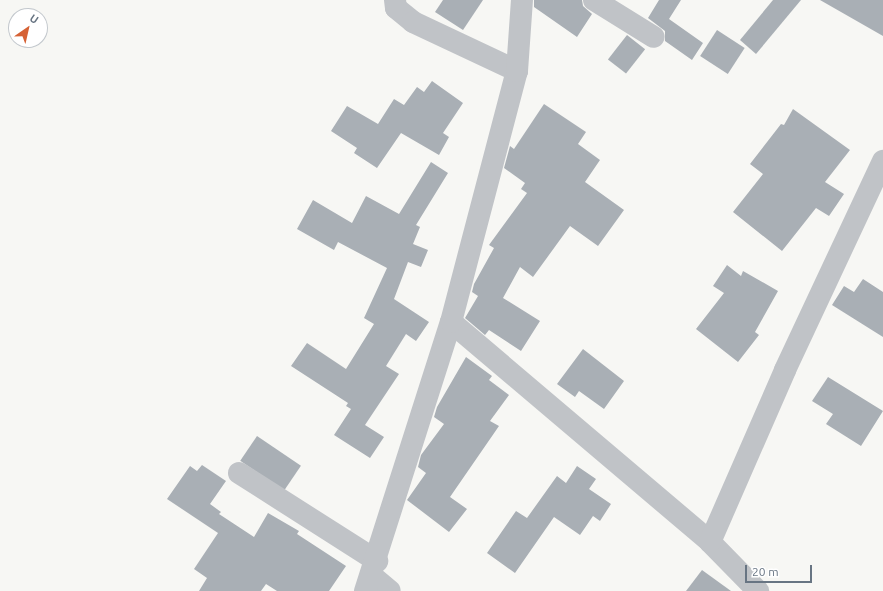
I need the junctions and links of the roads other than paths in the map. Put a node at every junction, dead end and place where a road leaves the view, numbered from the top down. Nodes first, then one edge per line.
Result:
1 (395, 0) edge
2 (522, 0) edge
3 (594, 0) edge
4 (654, 37) dead end
5 (517, 71) junction
6 (883, 161) edge
7 (451, 322) junction
8 (239, 473) dead end
9 (710, 542) junction
10 (371, 576) edge
11 (390, 591) edge
12 (758, 591) edge

1 - 5 street
2 - 5 street
3 - 4 street
5 - 7 street
6 - 9 street
7 - 9 street
7 - 10 street
8 - 10 street
9 - 12 street
10 - 11 street

